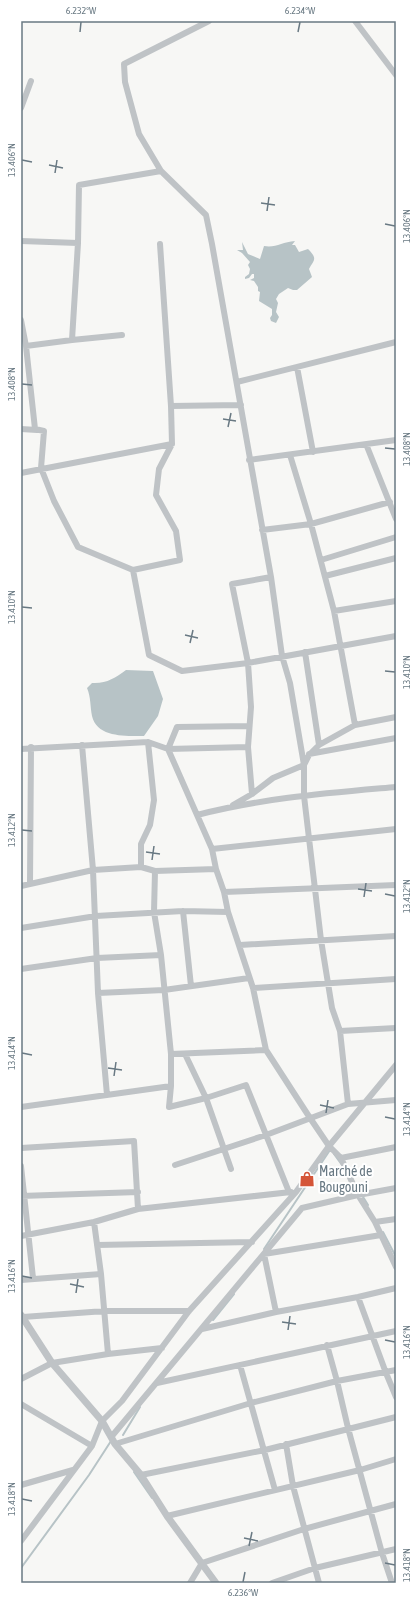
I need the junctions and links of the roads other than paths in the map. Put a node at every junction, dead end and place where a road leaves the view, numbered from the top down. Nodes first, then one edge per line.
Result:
1 (209, 21) edge
2 (355, 21) edge
3 (396, 75) edge
4 (32, 81) dead end
5 (21, 108) edge
6 (161, 170) junction
7 (21, 241) edge
8 (78, 243) junction
9 (160, 244) dead end
10 (21, 320) edge
11 (122, 335) dead end
12 (72, 340) junction
13 (396, 342) edge
14 (26, 346) junction
15 (296, 367) junction
16 (236, 382) junction
17 (241, 405) junction
18 (171, 406) junction
19 (21, 429) edge
20 (44, 431) junction
21 (396, 440) edge
22 (172, 444) junction
23 (366, 444) junction
24 (313, 452) junction
25 (290, 455) junction
26 (249, 460) junction
27 (41, 468) junction
28 (21, 473) edge
29 (390, 502) junction
30 (396, 519) edge
31 (311, 524) junction
32 (262, 530) junction
33 (396, 537) edge
34 (396, 558) edge
35 (321, 560) junction
36 (133, 570) junction
37 (325, 576) junction
38 (271, 577) junction
39 (396, 601) edge
40 (334, 611) junction
41 (396, 636) edge
42 (340, 646) junction
43 (305, 652) junction
44 (282, 656) junction
45 (248, 663) junction
46 (396, 717) edge
47 (354, 724) junction
48 (249, 726) junction
49 (396, 738) edge
50 (148, 742) junction
51 (82, 745) junction
52 (319, 745) junction
53 (31, 747) junction
54 (248, 747) junction
55 (21, 748) edge
56 (168, 749) junction
57 (309, 755) junction
58 (304, 765) junction
59 (396, 787) edge
60 (252, 794) junction
61 (304, 796) junction
62 (229, 807) junction
63 (197, 815) junction
64 (396, 830) edge
65 (310, 839) junction
66 (212, 849) junction
67 (141, 867) junction
68 (216, 869) junction
69 (93, 870) junction
70 (155, 871) junction
71 (30, 884) junction
72 (396, 885) edge
73 (21, 886) edge
74 (315, 888) junction
75 (224, 892) junction
76 (183, 911) junction
77 (154, 912) junction
78 (228, 912) junction
79 (96, 916) junction
80 (21, 928) edge
81 (396, 936) edge
82 (321, 940) junction
83 (240, 945) junction
84 (161, 955) junction
85 (97, 958) junction
86 (21, 969) edge
87 (249, 978) junction
88 (396, 979) edge
89 (327, 983) junction
90 (191, 986) junction
91 (253, 988) junction
92 (164, 990) junction
93 (98, 993) junction
94 (396, 1028) edge
95 (340, 1031) junction
96 (266, 1050) junction
97 (171, 1054) junction
98 (185, 1054) junction
99 (396, 1065) edge
100 (171, 1086) junction
101 (107, 1095) junction
102 (206, 1098) junction
103 (396, 1100) edge
104 (365, 1102) junction
105 (348, 1104) junction
106 (21, 1107) edge
107 (310, 1118) junction
108 (266, 1135) junction
109 (329, 1146) junction
110 (396, 1147) edge
111 (21, 1148) edge
112 (224, 1150) junction
113 (341, 1158) junction
114 (175, 1165) dead end
115 (21, 1166) edge
116 (231, 1169) dead end
117 (396, 1188) edge
118 (138, 1192) junction
119 (288, 1192) junction
120 (296, 1192) junction
121 (358, 1194) junction
122 (23, 1196) edge
123 (138, 1209) junction
124 (396, 1219) edge
125 (94, 1222) junction
126 (375, 1222) junction
127 (24, 1235) edge
128 (381, 1235) junction
129 (252, 1242) junction
130 (97, 1245) junction
131 (264, 1254) junction
132 (395, 1263) edge
133 (101, 1274) junction
134 (33, 1278) junction
135 (21, 1280) edge
136 (396, 1288) edge
137 (358, 1297) junction
138 (105, 1311) junction
139 (189, 1311) junction
140 (276, 1312) junction
141 (22, 1316) edge
142 (202, 1329) junction
143 (396, 1331) edge
144 (372, 1335) junction
145 (327, 1345) junction
146 (162, 1348) junction
147 (108, 1354) junction
148 (52, 1363) junction
149 (240, 1365) junction
150 (396, 1370) edge
151 (386, 1373) junction
152 (21, 1378) edge
153 (337, 1381) junction
154 (157, 1383) junction
155 (396, 1397) edge
156 (251, 1403) junction
157 (21, 1404) edge
158 (396, 1417) edge
159 (102, 1421) junction
160 (348, 1428) junction
161 (112, 1436) junction
162 (115, 1444) junction
163 (286, 1444) junction
164 (92, 1446) junction
165 (265, 1450) junction
166 (396, 1460) edge
167 (73, 1470) junction
168 (360, 1470) junction
169 (141, 1475) junction
170 (21, 1485) edge
171 (293, 1486) junction
172 (275, 1490) junction
173 (396, 1504) edge
174 (372, 1511) junction
175 (167, 1516) junction
176 (304, 1529) junction
177 (21, 1541) edge
178 (396, 1549) edge
179 (382, 1553) junction
180 (202, 1563) junction
181 (315, 1568) junction
182 (190, 1583) edge
183 (216, 1583) edge
184 (272, 1583) edge
185 (319, 1583) edge
186 (392, 1583) edge

1 - 6 street
2 - 3 street
4 - 5 street
6 - 8 street
6 - 16 street
7 - 8 street
8 - 12 street
9 - 18 street
10 - 14 street
11 - 12 street
12 - 14 street
13 - 15 street
14 - 20 street
15 - 16 street
15 - 24 street
16 - 17 street
17 - 18 street
17 - 26 street
18 - 22 street
19 - 20 street
20 - 27 street
21 - 23 street
22 - 27 street
22 - 36 street
23 - 24 street
23 - 29 street
24 - 25 street
25 - 26 street
25 - 31 street
26 - 32 street
27 - 28 street
27 - 36 street
29 - 30 street
29 - 31 street
31 - 32 street
31 - 35 street
32 - 38 street
33 - 35 street
34 - 37 street
35 - 37 street
36 - 45 street
37 - 40 street
38 - 44 street
38 - 45 street
39 - 40 street
40 - 42 street
41 - 42 street
42 - 43 street
42 - 47 street
43 - 44 street
43 - 52 street
44 - 45 street
44 - 58 street
45 - 48 street
46 - 47 street
47 - 52 street
48 - 54 street
48 - 56 street
49 - 57 street
50 - 51 street
50 - 56 street
50 - 67 street
51 - 53 street
51 - 69 street
52 - 57 street
53 - 55 street
53 - 71 street
54 - 56 street
54 - 60 street
56 - 63 street
57 - 58 street
58 - 60 street
58 - 61 street
59 - 61 street
60 - 62 street
61 - 62 street
61 - 65 street
62 - 63 street
63 - 66 street
64 - 65 street
65 - 66 street
65 - 74 street
66 - 68 street
67 - 69 street
67 - 70 street
68 - 70 street
68 - 75 street
69 - 71 street
69 - 79 street
70 - 77 street
71 - 73 street
72 - 74 street
74 - 75 street
74 - 82 street
75 - 78 street
76 - 77 street
76 - 78 street
76 - 90 street
77 - 79 street
77 - 84 street
78 - 83 street
79 - 80 street
79 - 85 street
81 - 82 street
82 - 83 street
82 - 89 street
83 - 87 street
84 - 85 street
84 - 92 street
85 - 86 street
85 - 93 street
87 - 90 street
87 - 91 street
88 - 89 street
89 - 91 street
89 - 95 street
90 - 92 street
91 - 96 street
92 - 93 street
92 - 97 street
93 - 101 street
94 - 95 street
95 - 105 street
96 - 98 street
96 - 107 street
97 - 98 street
97 - 100 street
98 - 102 street
99 - 104 street
100 - 101 street
100 - 102 street
101 - 106 street
102 - 108 street
102 - 112 street
103 - 104 street
104 - 105 street
104 - 109 street
105 - 107 street
107 - 108 street
107 - 109 street
108 - 112 street
108 - 119 street
109 - 113 street
109 - 120 street
110 - 113 street
111 - 118 street
112 - 114 street
112 - 116 street
113 - 121 street
115 - 122 street
117 - 121 street
118 - 122 street
118 - 123 street
119 - 120 street
119 - 123 street
120 - 129 street
121 - 126 street
121 - 131 street
122 - 127 street
123 - 125 street
124 - 126 street
125 - 127 street
125 - 130 street
126 - 128 street
127 - 134 street
128 - 131 street
128 - 132 street
129 - 130 street
129 - 139 street
130 - 133 street
131 - 140 street
131 - 142 street
133 - 134 street
133 - 138 street
134 - 135 street
136 - 137 street
137 - 140 street
137 - 144 street
138 - 139 street
138 - 141 street
138 - 147 street
139 - 146 street
140 - 142 street
141 - 148 street
142 - 154 street
143 - 144 street
144 - 145 street
144 - 151 street
145 - 149 street
145 - 153 street
146 - 147 street
146 - 159 street
147 - 148 street
148 - 152 street
148 - 159 street
149 - 154 street
149 - 156 street
150 - 151 street
151 - 153 street
151 - 155 street
153 - 156 street
153 - 160 street
154 - 161 street
156 - 162 street
156 - 165 street
157 - 164 street
158 - 160 street
159 - 161 street
159 - 164 street
160 - 163 street
160 - 168 street
161 - 162 street
162 - 169 street
163 - 165 street
163 - 171 street
164 - 167 street
165 - 169 street
165 - 172 street
166 - 168 street
167 - 170 street
167 - 177 street
168 - 171 street
168 - 174 street
169 - 175 street
171 - 172 street
171 - 176 street
172 - 175 street
173 - 174 street
174 - 176 street
174 - 179 street
175 - 180 street
176 - 180 street
176 - 181 street
178 - 179 street
179 - 181 street
179 - 186 street
180 - 182 street
180 - 183 street
181 - 184 street
181 - 185 street

